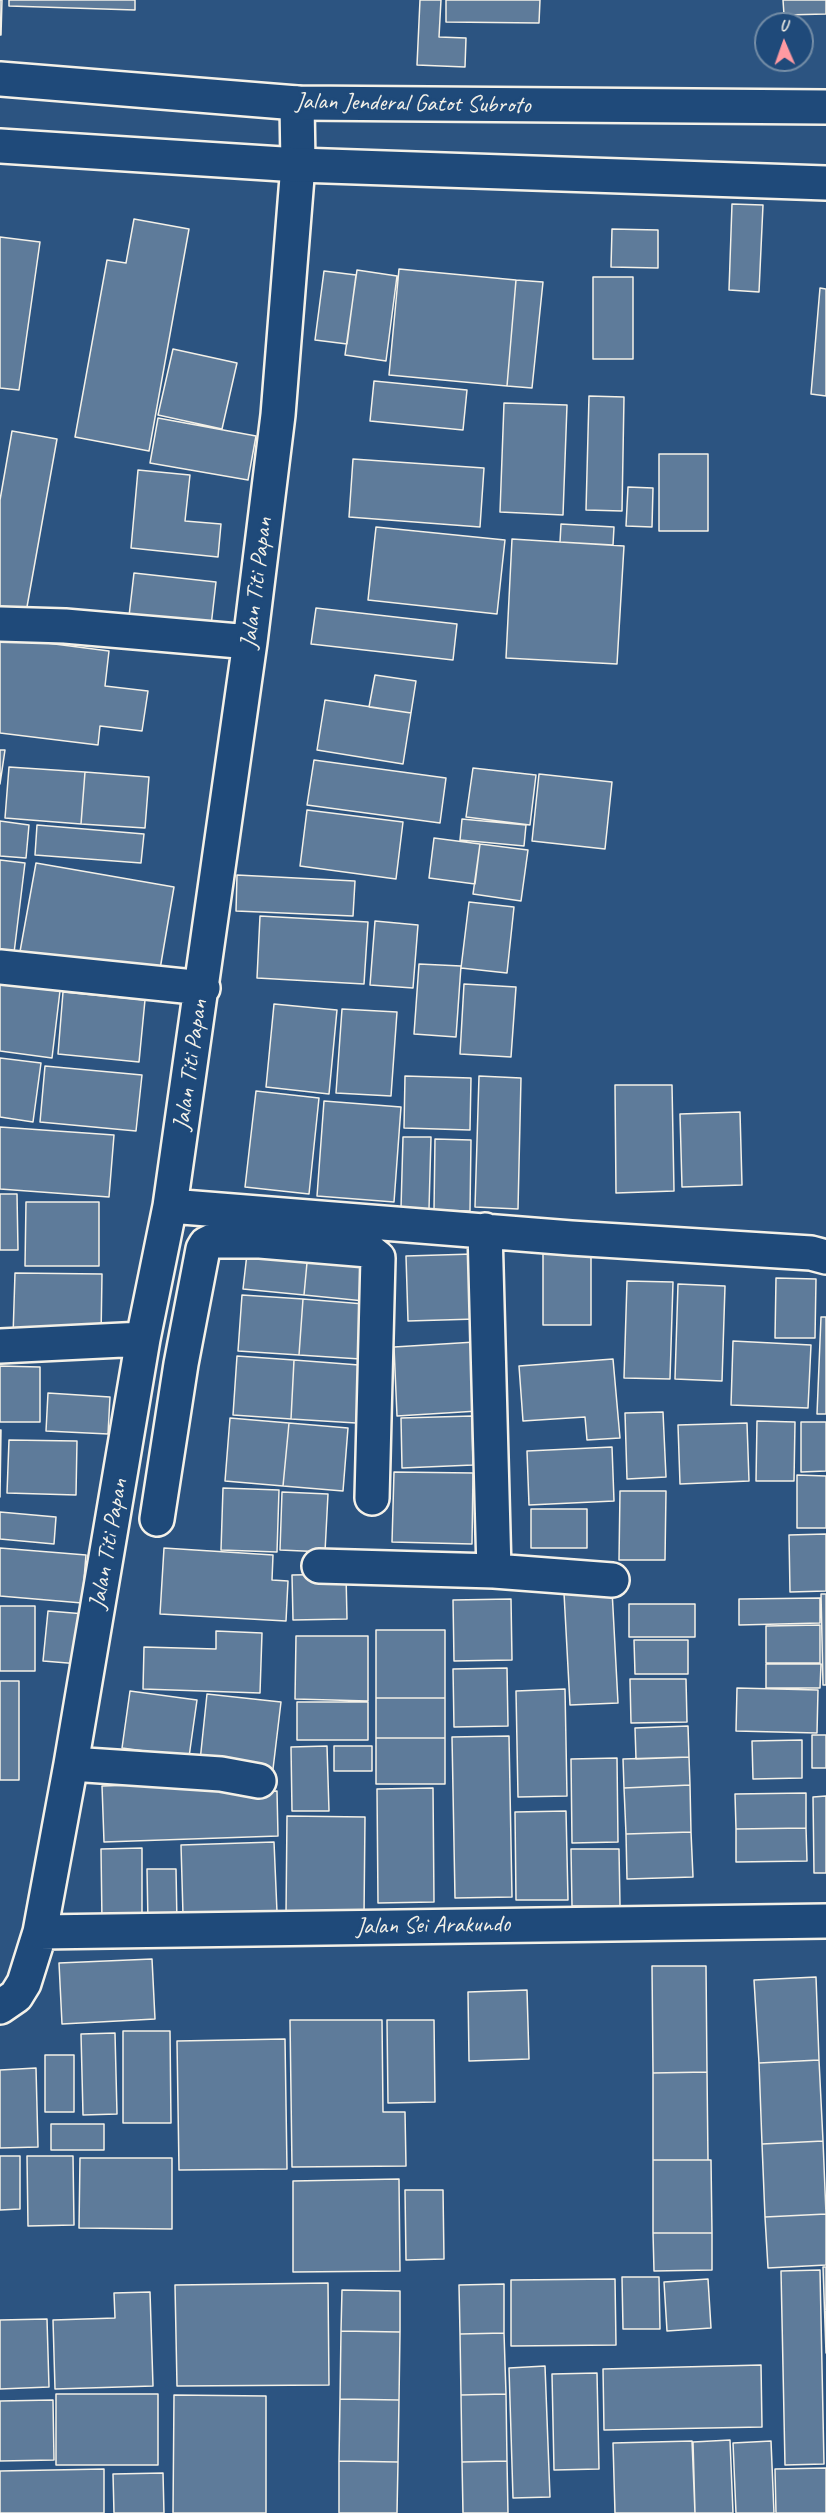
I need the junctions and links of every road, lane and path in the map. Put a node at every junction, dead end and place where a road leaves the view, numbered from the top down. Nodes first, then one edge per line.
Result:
1 (0, 79) edge
2 (297, 103) junction
3 (826, 107) edge
4 (0, 146) edge
5 (298, 165) junction
6 (826, 183) edge
7 (0, 624) edge
8 (250, 642) junction
9 (0, 967) edge
10 (203, 988) junction
11 (171, 1206) junction
12 (485, 1230) junction
13 (826, 1257) edge
14 (0, 1347) edge
15 (142, 1349) junction
16 (181, 1364) junction
17 (372, 1498) dead end
18 (157, 1519) dead end
19 (319, 1566) dead end
20 (494, 1571) junction
21 (612, 1580) dead end
22 (71, 1764) junction
23 (259, 1781) dead end
24 (826, 1921) edge
25 (40, 1932) junction
26 (0, 2007) edge

1 - 2 street, Jalan Jenderal Gatot Subroto
2 - 3 street, Jalan Jenderal Gatot Subroto
2 - 5 street, Jalan Titi Papan
4 - 5 street
5 - 6 street
5 - 8 street, Jalan Titi Papan
7 - 8 street
8 - 10 street, Jalan Titi Papan
9 - 10 street
10 - 11 street, Jalan Titi Papan
11 - 12 street
11 - 15 street, Jalan Titi Papan
12 - 13 street
12 - 20 street
14 - 15 street
15 - 16 street
15 - 22 street, Jalan Titi Papan
16 - 17 street
16 - 18 street
19 - 20 street
20 - 21 street
22 - 23 street
22 - 25 street, Jalan Titi Papan
24 - 25 street, Jalan Sei Arakundo
25 - 26 street, Jalan Titi Papan

